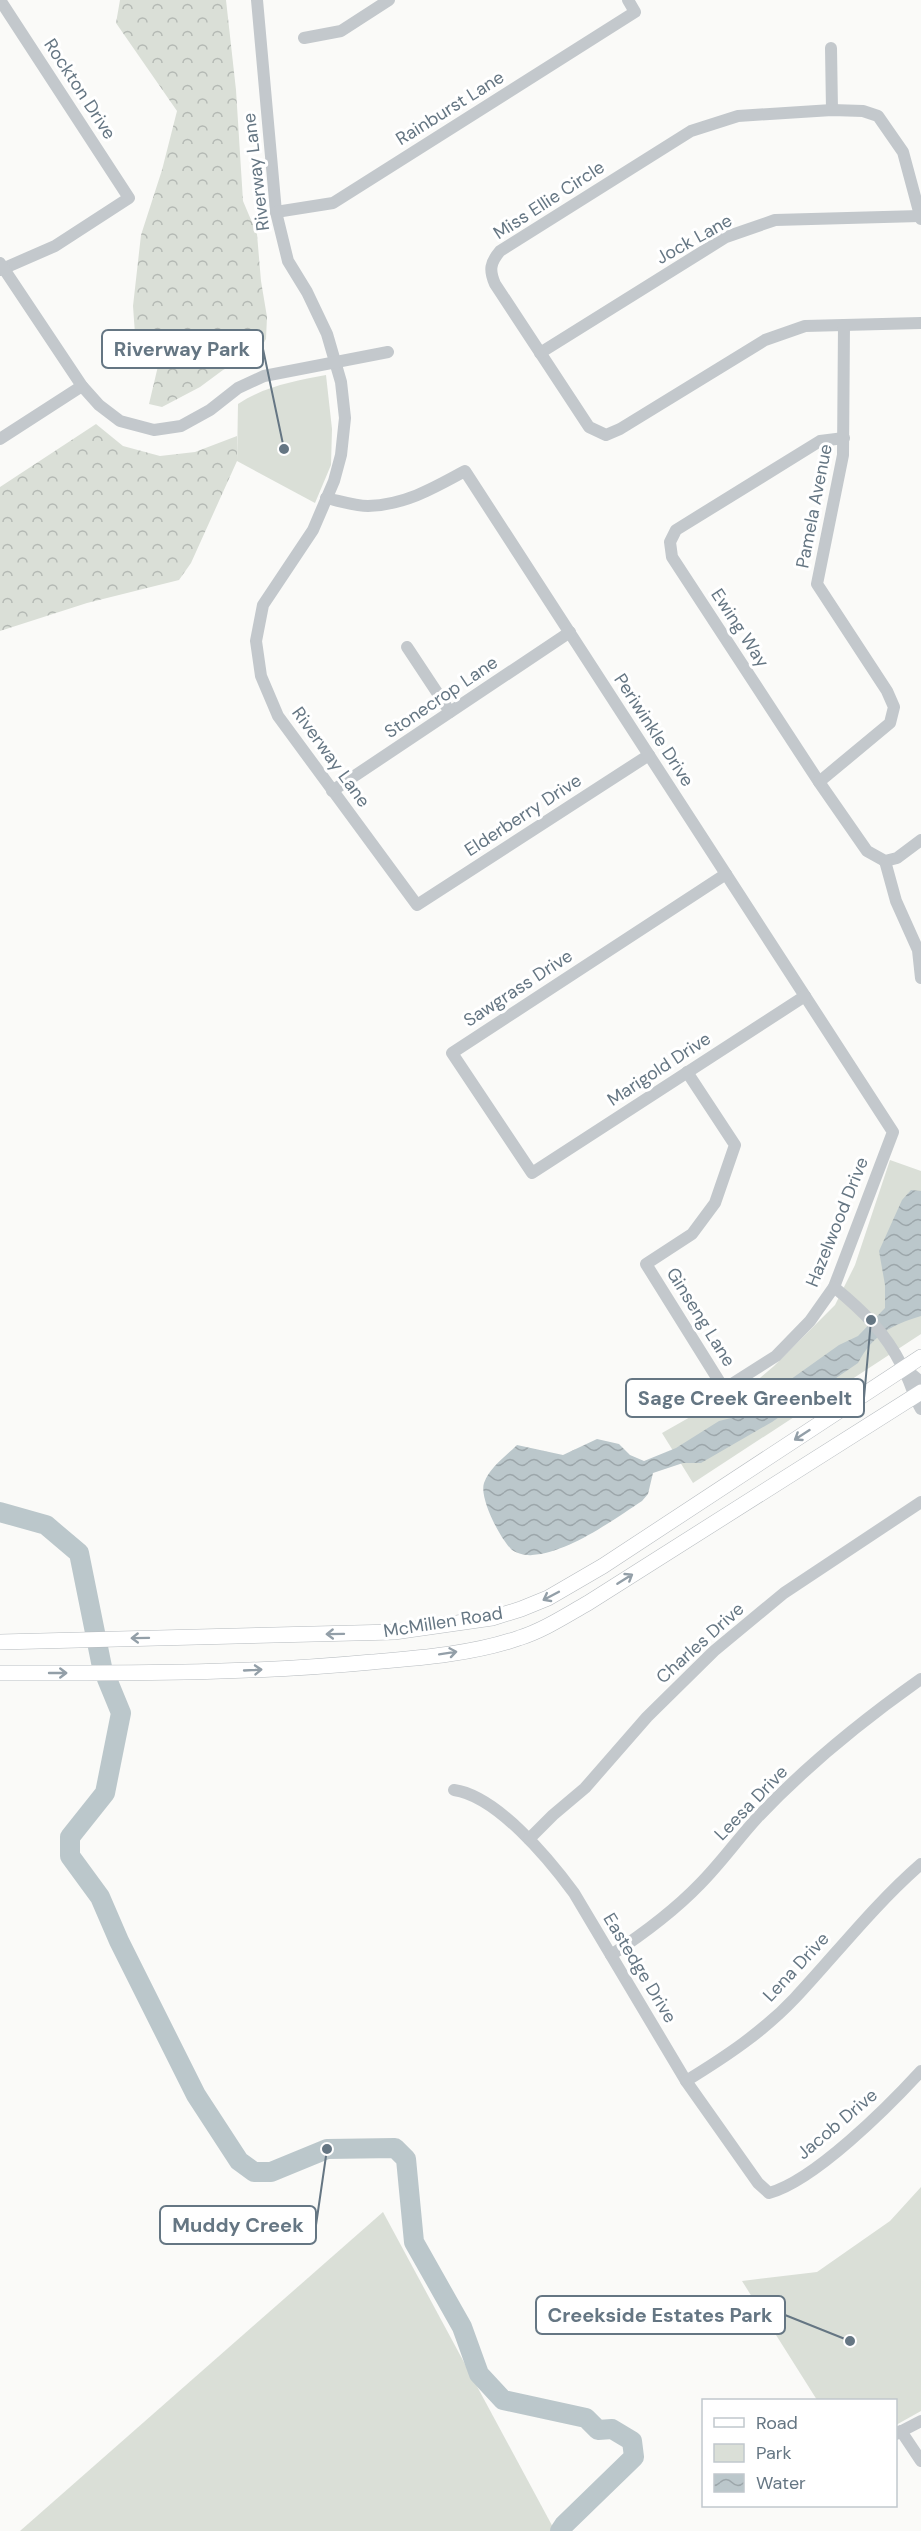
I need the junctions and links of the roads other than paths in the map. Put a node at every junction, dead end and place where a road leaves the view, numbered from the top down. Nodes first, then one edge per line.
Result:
1 (0, 0) edge
2 (257, 0) edge
3 (389, 0) edge
4 (628, 0) edge
5 (304, 38) dead end
6 (831, 48) dead end
7 (832, 110) junction
8 (276, 212) junction
9 (921, 217) edge
10 (1, 267) edge
11 (921, 323) edge
12 (844, 325) junction
13 (388, 352) dead end
14 (540, 353) junction
15 (335, 362) junction
16 (82, 386) junction
17 (0, 438) edge
18 (844, 438) junction
19 (326, 498) junction
20 (570, 632) junction
21 (407, 647) dead end
22 (450, 712) junction
23 (649, 755) junction
24 (819, 782) junction
25 (332, 791) junction
26 (921, 840) edge
27 (885, 861) junction
28 (726, 874) junction
29 (417, 905) joint
30 (921, 978) edge
31 (805, 996) junction
32 (687, 1072) junction
33 (893, 1132) joint
34 (532, 1173) joint
35 (834, 1287) junction
36 (921, 1357) edge
37 (903, 1368) junction
38 (921, 1382) edge
39 (724, 1389) joint
40 (918, 1399) edge
41 (921, 1502) edge
42 (0, 1642) edge
43 (0, 1673) edge
44 (921, 1679) edge
45 (454, 1790) dead end
46 (529, 1839) junction
47 (921, 1864) edge
48 (611, 1955) junction
49 (921, 2071) edge
50 (686, 2081) junction
51 (769, 2193) joint
52 (921, 2421) edge
53 (898, 2433) edge
54 (921, 2461) edge

1 - 10 street, Rockton Drive
2 - 8 street, Riverway Lane
3 - 5 street
4 - 8 street, Rainburst Lane
6 - 7 street
7 - 9 street, Miss Ellie Circle
7 - 14 street, Miss Ellie Circle
8 - 15 street, Riverway Lane
9 - 14 street, Jock Lane
10 - 16 street
11 - 12 street, Miss Ellie Circle
12 - 14 street, Miss Ellie Circle
12 - 18 street, Pamela Avenue
13 - 15 street
15 - 16 street
15 - 19 street, Riverway Lane
16 - 17 street
18 - 24 street, Pamela Avenue
18 - 24 street, Ewing Way
19 - 20 street, Periwinkle Drive
19 - 25 street, Riverway Lane
20 - 22 street, Stonecrop Lane
20 - 23 street, Periwinkle Drive
21 - 22 street
22 - 25 street, Stonecrop Lane
23 - 28 street, Periwinkle Drive
23 - 29 street, Elderberry Drive
24 - 27 street, Ewing Way
25 - 29 street, Riverway Lane
26 - 27 street
27 - 30 street
28 - 31 street, Periwinkle Drive
28 - 34 street, Sawgrass Drive
31 - 32 street, Marigold Drive
31 - 33 street, Periwinkle Drive
32 - 34 street, Marigold Drive
32 - 39 street, Ginseng Lane
33 - 35 street, Hazelwood Drive
35 - 37 street
35 - 39 street, Hazelwood Drive
36 - 37 main road, McMillen Road
37 - 38 street
37 - 40 street
37 -> 42 main road, McMillen Road
43 -> 40 main road, McMillen Road
41 - 46 street, Charles Drive
44 - 48 street, Leesa Drive
45 - 46 street, Eastedge Drive
46 - 48 street, Eastedge Drive
47 - 50 street, Lena Drive
48 - 50 street, Eastedge Drive
49 - 51 street, Jacob Drive
50 - 51 street, Eastedge Drive
52 - 53 street
53 - 54 street

